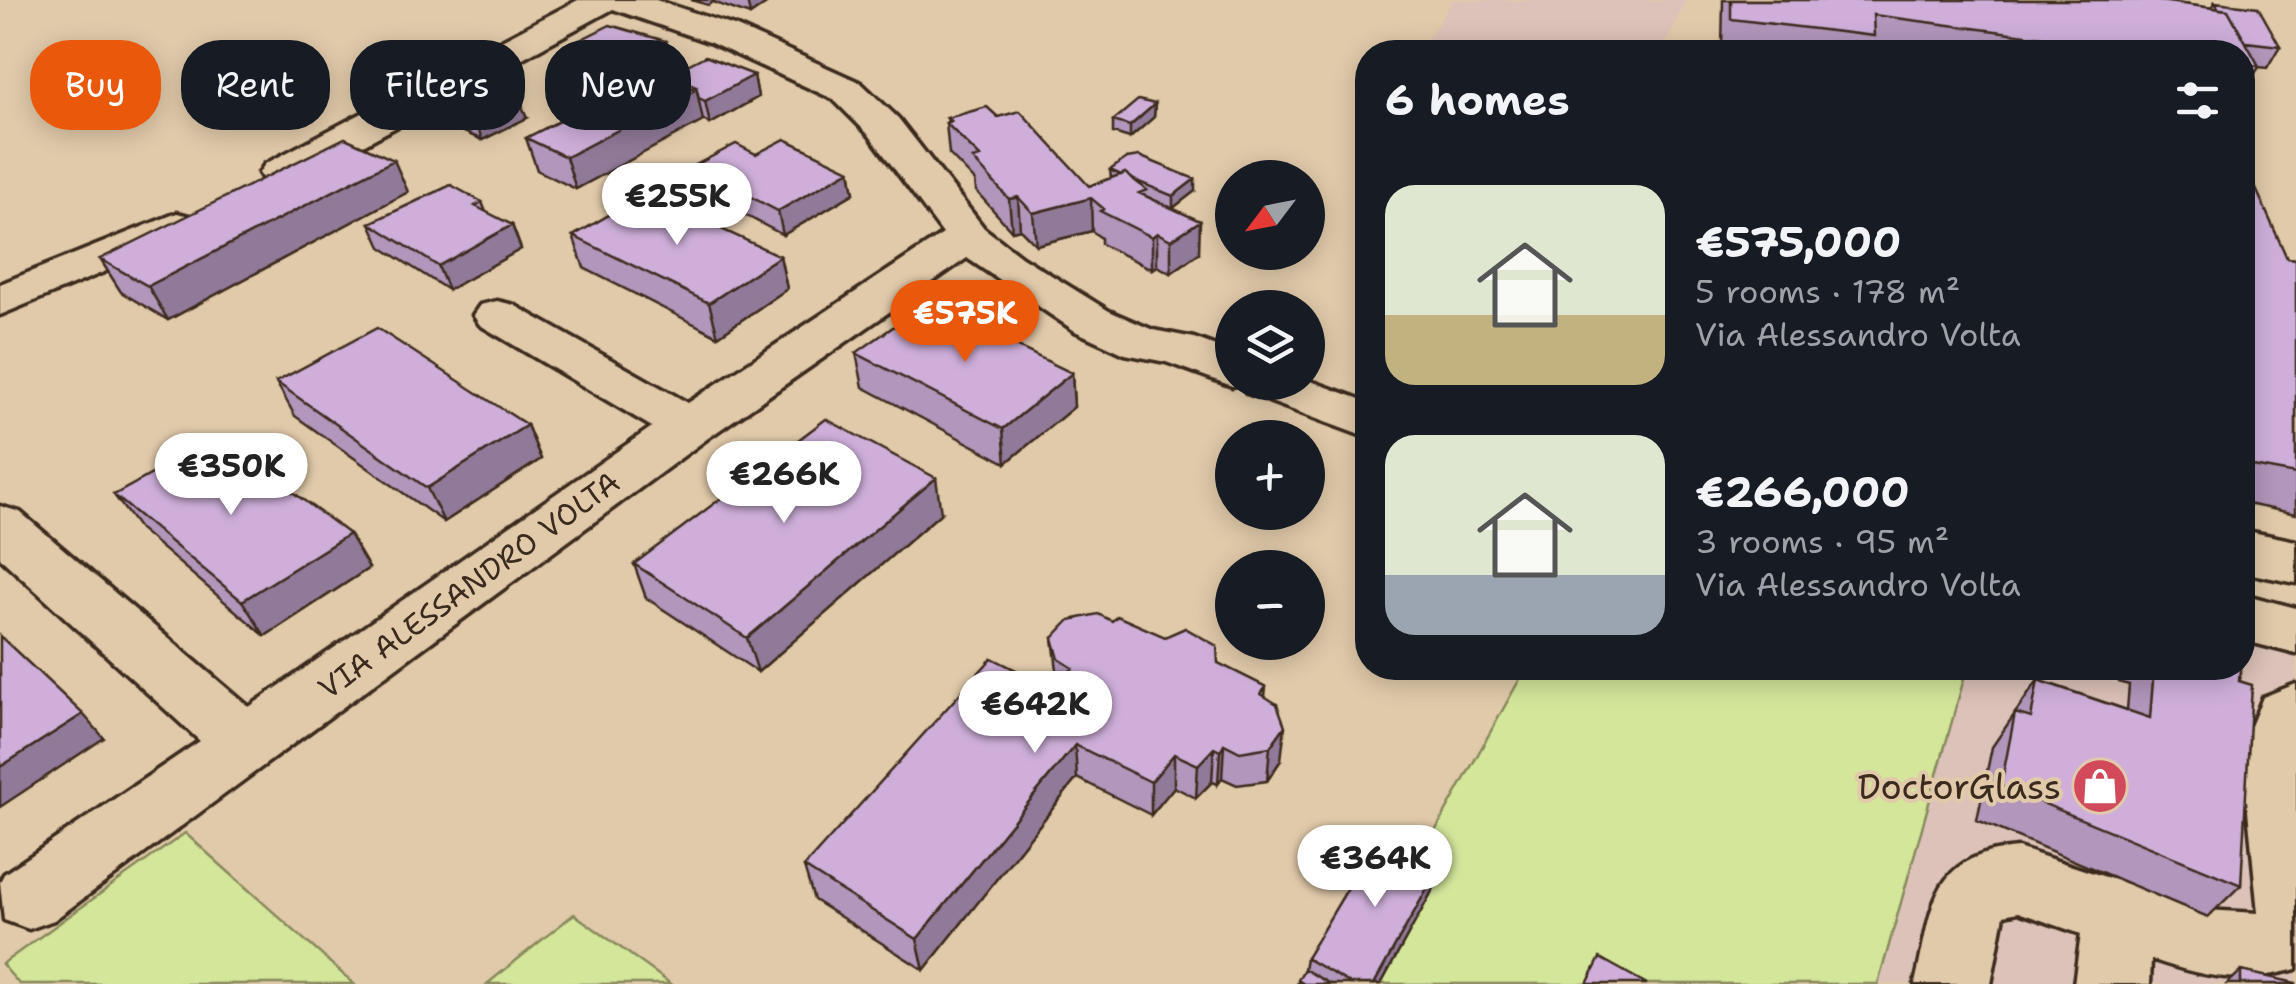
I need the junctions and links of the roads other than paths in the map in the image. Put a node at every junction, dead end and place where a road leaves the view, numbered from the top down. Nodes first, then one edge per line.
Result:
1 (604, 0) edge
2 (621, 0) edge
3 (968, 237) junction
4 (0, 301) edge
5 (497, 315) dead end
6 (1215, 364) edge
7 (1313, 400) edge
8 (1355, 416) edge
9 (690, 426) junction
10 (5, 539) edge
11 (2255, 554) edge
12 (2296, 562) edge
13 (2255, 621) edge
14 (2296, 632) edge
15 (2296, 710) edge
16 (247, 744) junction
17 (30, 897) dead end
18 (2119, 914) junction
19 (1953, 984) edge
20 (2112, 984) edge

1 - 4 street
2 - 3 street
3 - 6 street
3 - 9 street, VIA ALESSANDRO VOLTA
5 - 9 street
7 - 8 street
9 - 16 street, VIA ALESSANDRO VOLTA
10 - 16 street
11 - 12 street
13 - 14 street
15 - 18 street
16 - 17 street, VIA ALESSANDRO VOLTA
18 - 19 street
18 - 20 street

